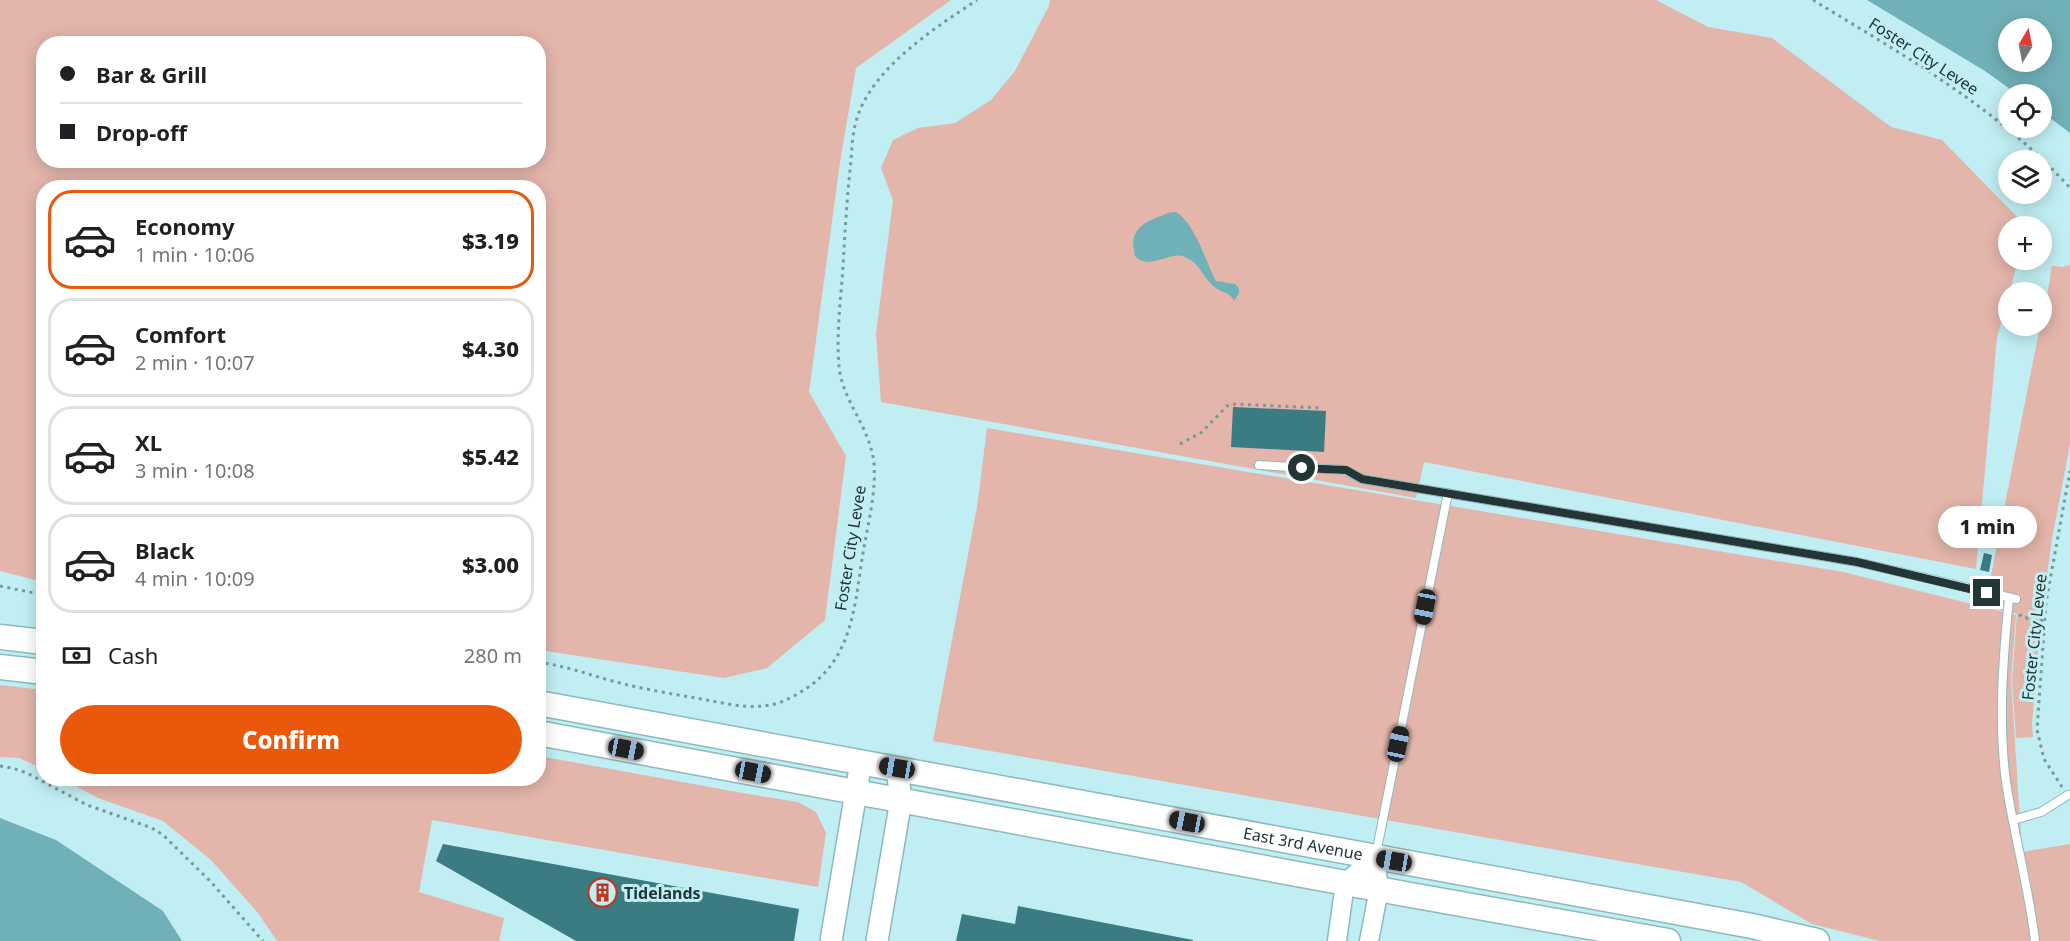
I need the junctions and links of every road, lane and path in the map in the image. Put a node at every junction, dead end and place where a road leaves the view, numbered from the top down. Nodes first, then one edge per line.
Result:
1 (977, 0) edge
2 (1813, 0) edge
3 (2070, 188) edge
4 (1323, 408) dead end
5 (1180, 444) dead end
6 (1259, 465) dead end
7 (2070, 471) edge
8 (1448, 494) junction
9 (0, 586) edge
10 (36, 593) edge
11 (2013, 598) junction
12 (2045, 621) junction
13 (0, 637) edge
14 (36, 641) edge
15 (546, 663) edge
16 (0, 667) edge
17 (36, 671) edge
18 (546, 704) edge
19 (546, 734) edge
20 (861, 762) junction
21 (0, 766) edge
22 (897, 768) junction
23 (36, 778) edge
24 (51, 786) edge
25 (856, 792) junction
26 (2068, 795) joint
27 (901, 800) junction
28 (2013, 820) junction
29 (1376, 857) junction
30 (1345, 883) junction
31 (1379, 889) junction
32 (263, 941) edge
33 (831, 941) edge
34 (877, 941) edge
35 (1337, 941) edge
36 (1369, 941) edge
37 (1668, 941) edge
38 (1817, 941) edge
39 (2035, 941) edge

1 - 15 path, Foster City Levee
2 - 3 path, Foster City Levee
4 - 5 path
6 - 8 lane
7 - 12 path, Foster City Levee
8 - 11 lane
8 - 29 lane
9 - 10 path
11 - 12 path
11 - 28 lane
12 - 26 path, Foster City Levee
13 - 14 main road
16 - 17 main road
18 - 20 main road, East 3rd Avenue
19 - 25 main road, East 3rd Avenue
20 - 22 main road, East 3rd Avenue
20 - 25 main road
21 - 23 path
22 - 27 main road
22 - 29 main road, East 3rd Avenue
24 - 32 path
25 - 27 main road, East 3rd Avenue
25 - 33 main road
26 - 28 lane
27 - 30 main road, East 3rd Avenue
27 - 34 main road
28 - 39 lane
29 - 30 street
29 - 31 street
29 - 38 main road, East 3rd Avenue
30 - 31 main road, East 3rd Avenue
30 - 35 street
31 - 36 street
31 - 37 main road, East 3rd Avenue

